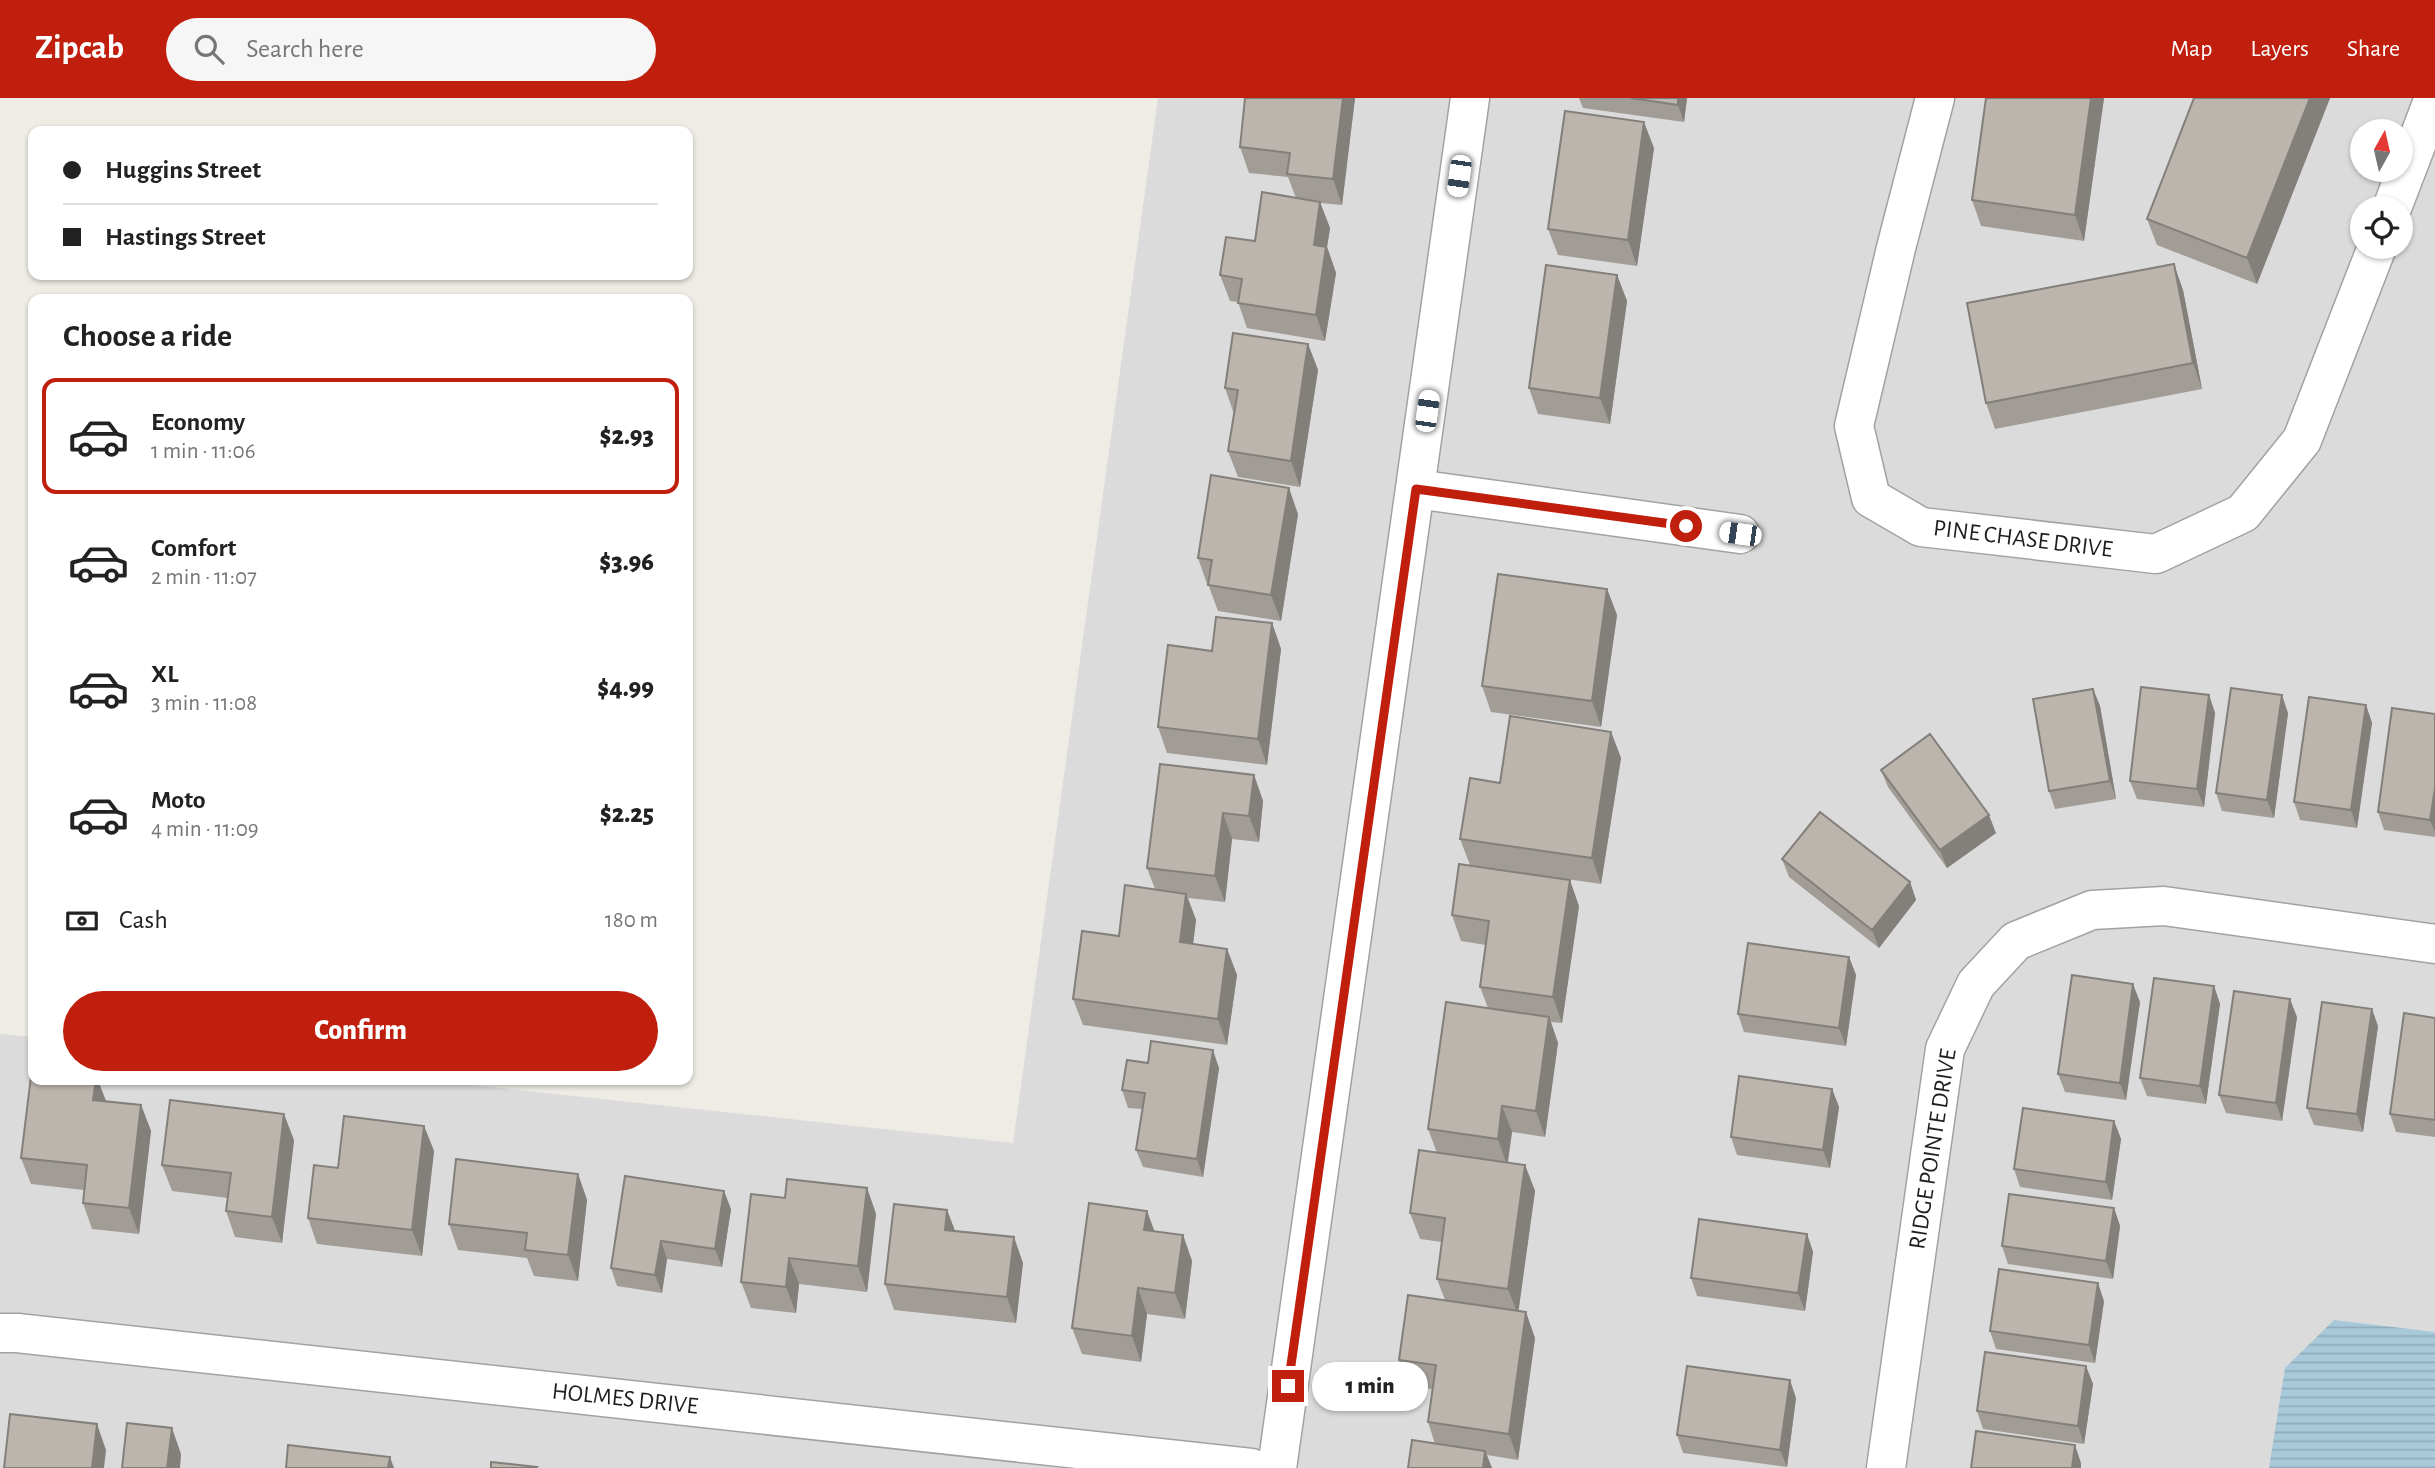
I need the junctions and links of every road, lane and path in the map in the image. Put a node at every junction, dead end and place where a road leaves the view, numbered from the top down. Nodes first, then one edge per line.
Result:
1 (1470, 98) edge
2 (1935, 98) edge
3 (2434, 98) edge
4 (2397, 196) edge
5 (2372, 259) edge
6 (1416, 489) junction
7 (1740, 534) dead end
8 (2435, 944) edge
9 (0, 1333) edge
10 (1251, 1468) edge
11 (1277, 1468) edge
12 (1886, 1468) edge

1 - 6 street
2 - 5 street, PINE CHASE DRIVE
3 - 4 street
6 - 7 street
6 - 11 street
8 - 12 street, RIDGE POINTE DRIVE
9 - 10 street, HOLMES DRIVE

